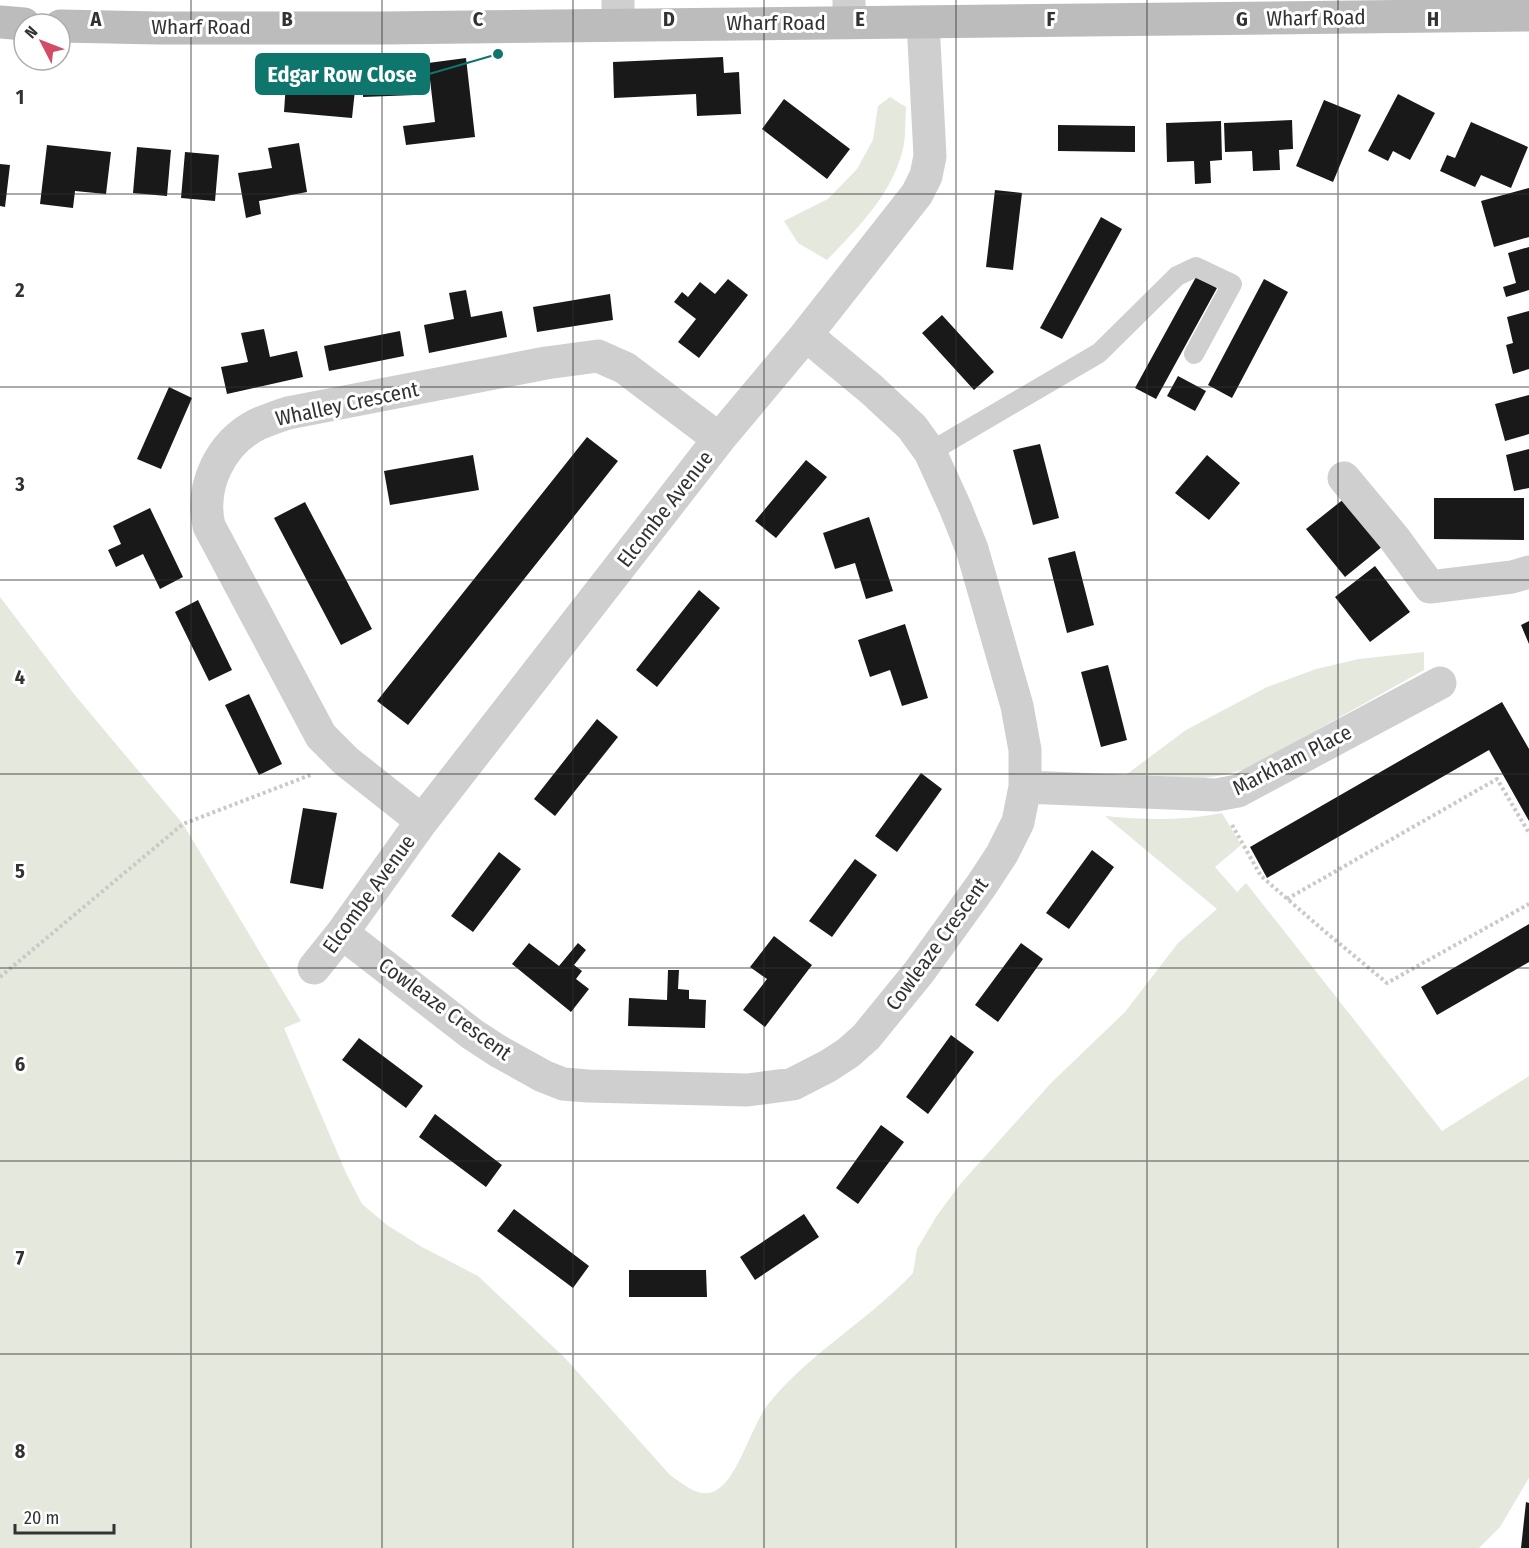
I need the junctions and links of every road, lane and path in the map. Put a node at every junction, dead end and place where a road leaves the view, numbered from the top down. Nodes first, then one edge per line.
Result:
1 (849, 11) edge
2 (618, 12) edge
3 (1529, 15) edge
4 (923, 22) junction
5 (72, 26) edge
6 (806, 335) junction
7 (1194, 354) dead end
8 (719, 439) junction
9 (930, 452) junction
10 (1344, 478) dead end
11 (1529, 572) edge
12 (1440, 683) dead end
13 (346, 761) junction
14 (1025, 787) junction
15 (1216, 795) junction
16 (422, 821) junction
17 (1529, 833) edge
18 (1287, 898) junction
19 (1529, 904) edge
20 (342, 933) junction
21 (314, 968) dead end
22 (0, 976) edge

1 - 2 main road, Wharf Road
1 - 4 main road, Wharf Road
2 - 5 main road, Wharf Road
3 - 4 main road, Wharf Road
4 - 6 street, Elcombe Avenue
6 - 8 street, Elcombe Avenue
6 - 9 street, Cowleaze Crescent
7 - 9 lane
8 - 13 street, Whalley Crescent
8 - 16 street, Elcombe Avenue
9 - 14 street, Cowleaze Crescent
10 - 11 street
12 - 15 street, Markham Place
13 - 16 street, Whalley Crescent
13 - 22 path
14 - 15 street, Markham Place
14 - 20 street, Cowleaze Crescent
15 - 18 path
16 - 20 street, Elcombe Avenue
17 - 18 path
18 - 19 path
20 - 21 street, Elcombe Avenue

